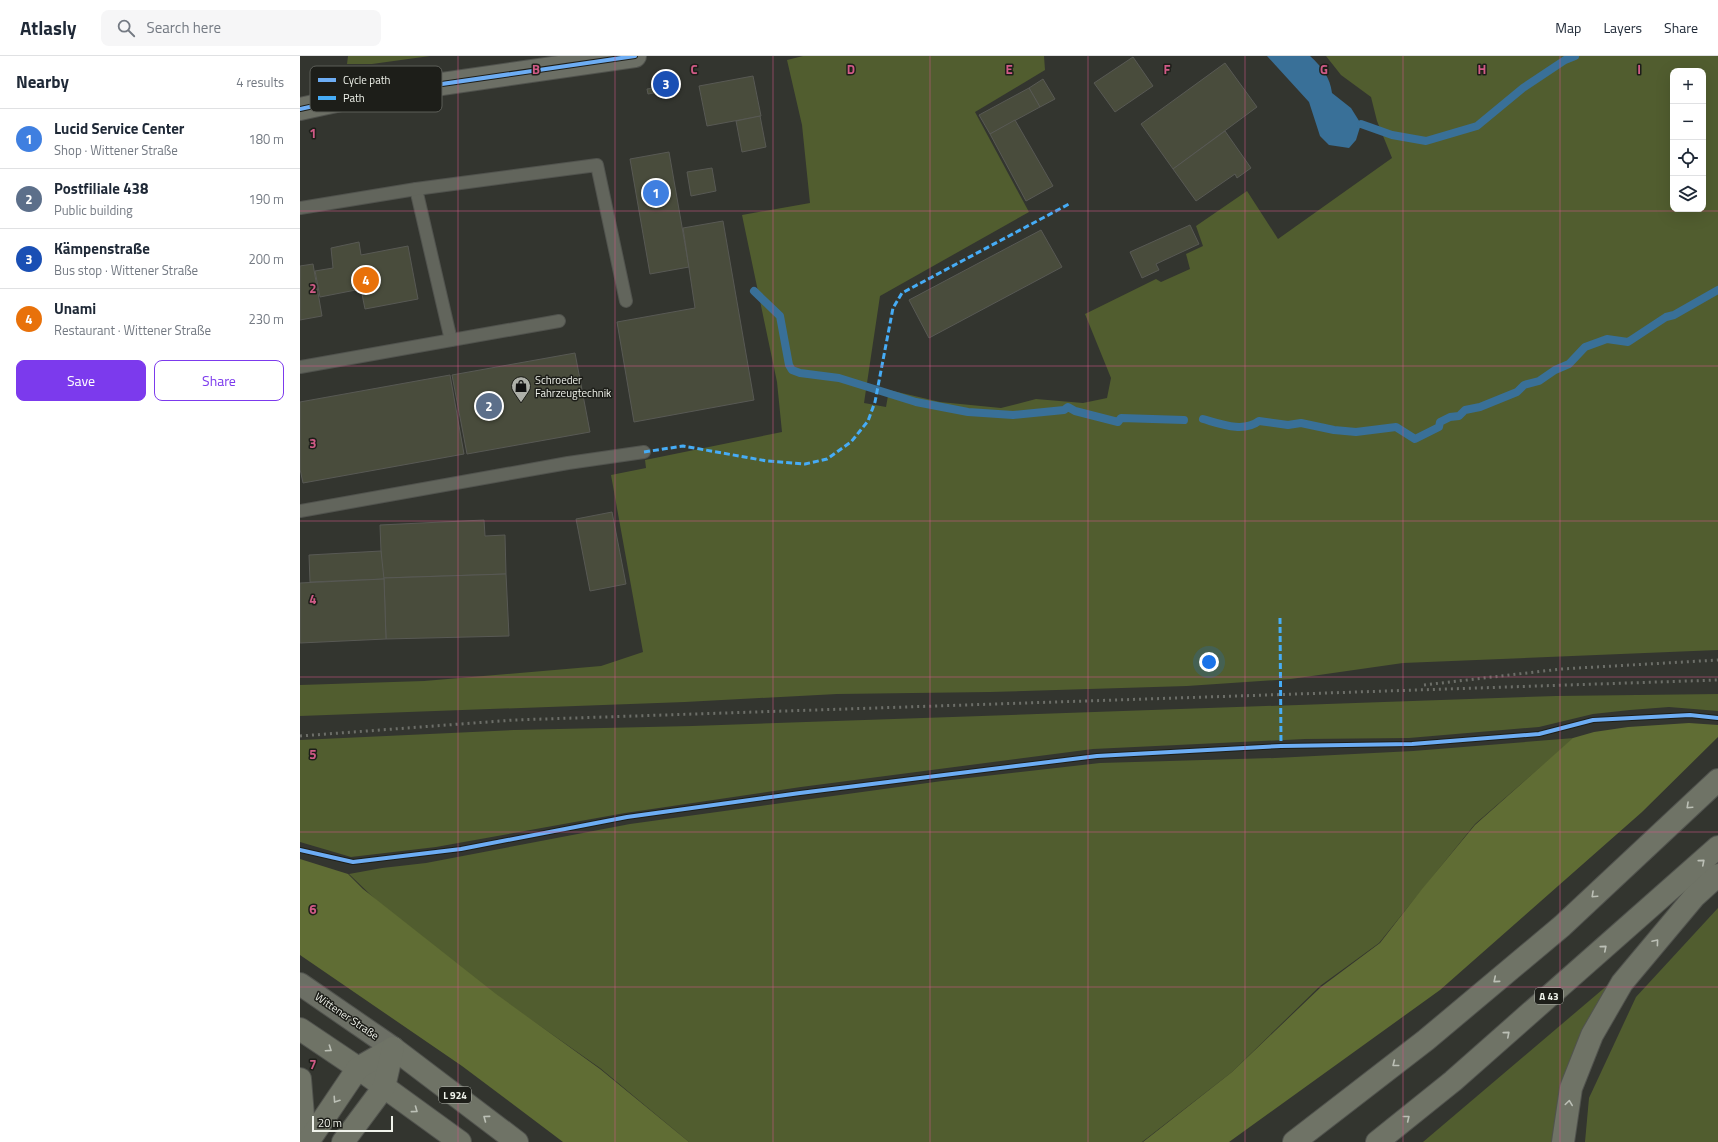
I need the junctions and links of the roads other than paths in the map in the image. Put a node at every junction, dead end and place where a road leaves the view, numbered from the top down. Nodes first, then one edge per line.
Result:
1 (635, 56) edge
2 (442, 84) edge
3 (300, 94) edge
4 (310, 94) edge
5 (310, 107) edge
6 (300, 109) edge
7 (416, 189) junction
8 (300, 208) edge
9 (626, 300) dead end
10 (559, 321) dead end
11 (451, 340) junction
12 (300, 367) edge
13 (644, 452) dead end
14 (300, 511) edge
15 (1718, 780) edge
16 (1718, 847) edge
17 (1718, 875) edge
18 (300, 984) edge
19 (300, 1029) edge
20 (393, 1048) junction
21 (358, 1068) junction
22 (300, 1079) edge
23 (384, 1086) junction
24 (300, 1125) edge
25 (308, 1142) edge
26 (343, 1142) edge
27 (460, 1142) edge
28 (517, 1142) edge
29 (1294, 1142) edge
30 (1377, 1142) edge
31 (1563, 1142) edge

1 - 2 main road
3 - 4 main road
5 - 6 main road
7 - 8 lane
7 - 9 lane
7 - 11 lane
10 - 11 lane
11 - 12 lane
13 - 14 lane
15 -> 29 highway
30 -> 16 highway, A 43
31 -> 17 highway
18 - 20 main road, Wittener Straße / L 924
19 -> 21 highway
20 - 21 highway
20 - 23 highway
28 -> 20 highway, L 924
21 - 23 highway
21 -> 25 highway
22 - 24 highway
23 - 26 highway
23 -> 27 highway

